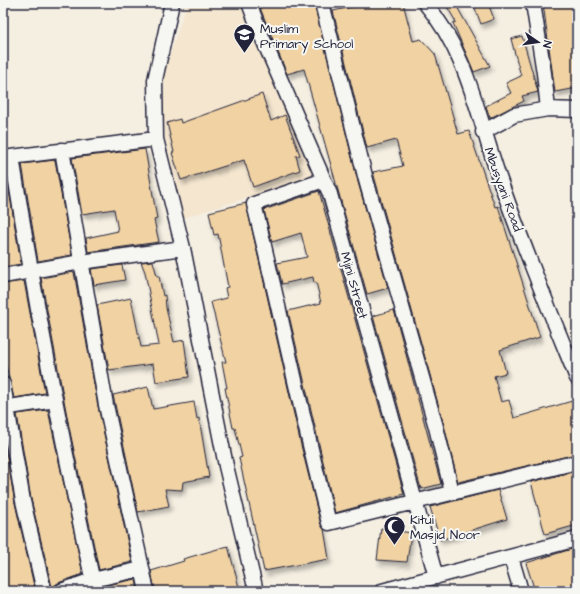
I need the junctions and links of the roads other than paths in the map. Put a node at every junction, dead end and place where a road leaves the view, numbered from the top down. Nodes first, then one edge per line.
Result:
1 (172, 3) edge
2 (249, 3) edge
3 (322, 3) edge
4 (425, 3) edge
5 (533, 3) edge
6 (548, 109) junction
7 (577, 110) edge
8 (483, 132) junction
9 (156, 139) junction
10 (62, 150) junction
11 (8, 157) edge
12 (324, 180) junction
13 (183, 248) junction
14 (81, 262) junction
15 (30, 271) junction
16 (3, 276) edge
17 (577, 378) edge
18 (3, 384) edge
19 (55, 400) junction
20 (5, 408) edge
21 (577, 462) edge
22 (452, 492) junction
23 (416, 500) junction
24 (577, 539) edge
25 (511, 557) junction
26 (142, 569) junction
27 (436, 577) junction
28 (94, 586) edge
29 (398, 588) edge
30 (44, 591) edge
31 (61, 591) edge
32 (147, 591) edge
33 (256, 591) edge
34 (382, 591) edge
35 (521, 591) edge

1 - 9 street
2 - 12 street, Mjini Street
3 - 22 street
4 - 8 street, Mbusyani Road
5 - 6 street
6 - 7 street
6 - 8 street
8 - 17 street, Mbusyani Road
9 - 10 street
9 - 13 street
10 - 11 street
10 - 14 street
11 - 15 street
12 - 23 street, Mjini Street
12 - 23 street
13 - 14 street
13 - 33 street
14 - 15 street
14 - 26 street
15 - 16 street
15 - 19 street
18 - 20 street
19 - 20 street
19 - 28 street
20 - 30 street
21 - 22 street
22 - 23 street
23 - 27 street, Mjini Street
24 - 25 street
25 - 27 street
25 - 35 street
26 - 28 street
26 - 32 street
27 - 29 street
28 - 31 street
29 - 34 street

